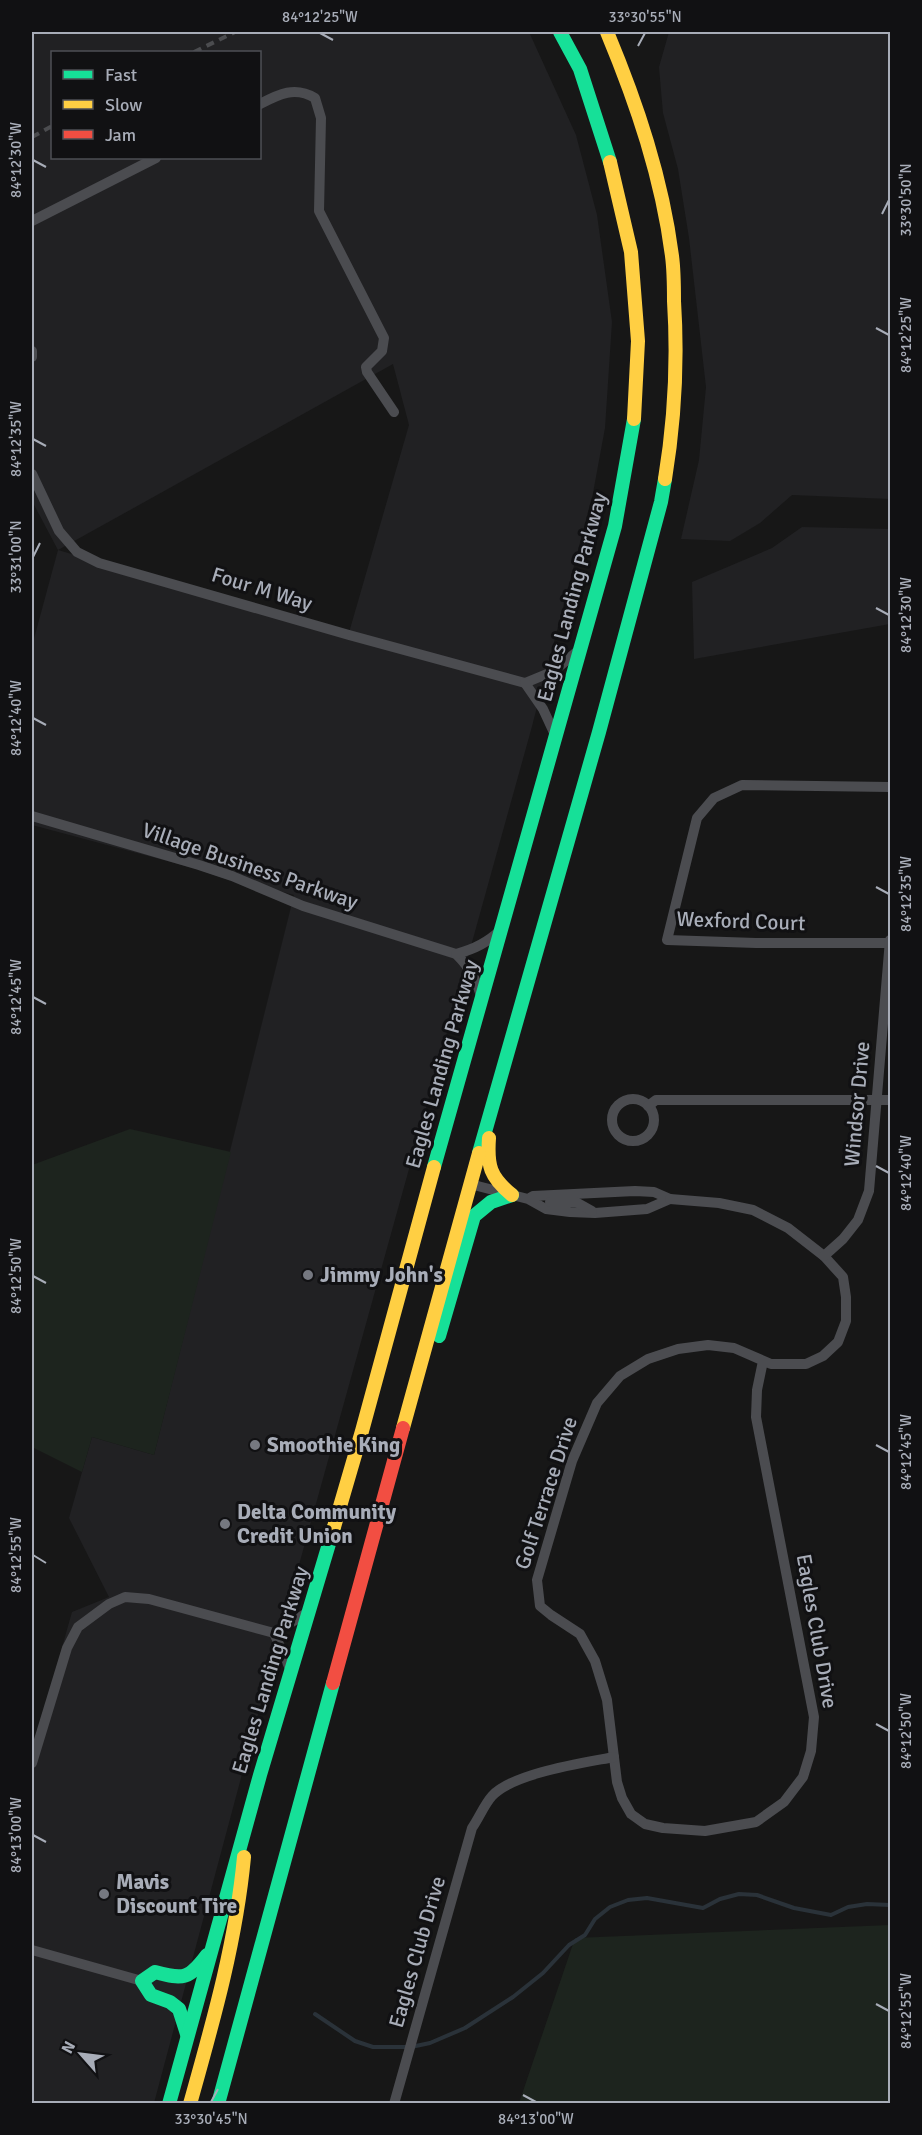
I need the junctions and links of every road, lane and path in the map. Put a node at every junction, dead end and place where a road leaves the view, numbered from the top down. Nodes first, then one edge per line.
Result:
1 (560, 32) edge
2 (607, 32) edge
3 (261, 103) edge
4 (154, 159) edge
5 (32, 221) edge
6 (32, 351) edge
7 (32, 357) edge
8 (394, 411) dead end
9 (32, 474) edge
10 (581, 648) junction
11 (525, 683) junction
12 (556, 737) junction
13 (891, 788) edge
14 (32, 816) edge
15 (503, 927) junction
16 (890, 942) edge
17 (456, 954) junction
18 (482, 1001) junction
19 (878, 1100) junction
20 (891, 1100) edge
21 (648, 1106) dead end
22 (490, 1116) junction
23 (470, 1184) junction
24 (512, 1195) junction
25 (670, 1199) junction
26 (530, 1200) junction
27 (824, 1256) junction
28 (763, 1361) junction
29 (413, 1397) junction
30 (310, 1610) junction
31 (274, 1633) junction
32 (291, 1671) junction
33 (614, 1757) junction
34 (32, 1763) edge
35 (247, 1824) junction
36 (212, 1948) junction
37 (32, 1950) edge
38 (142, 1981) junction
39 (188, 2035) junction
40 (158, 2103) edge
41 (169, 2103) edge
42 (190, 2103) edge
43 (218, 2103) edge
44 (394, 2103) edge

1 - 10 main road, Eagles Landing Parkway
2 - 22 main road
3 - 8 street
4 - 5 street
6 - 7 street
9 - 11 street, Four M Way
10 - 11 street
10 - 12 main road, Eagles Landing Parkway
11 - 12 street
12 - 15 main road, Eagles Landing Parkway
13 - 16 street, Wexford Court
14 - 17 street, Village Business Parkway
15 - 17 street
15 - 18 main road, Eagles Landing Parkway
16 - 19 street, Windsor Drive
17 - 18 street
18 - 30 main road, Eagles Landing Parkway
19 - 20 street
19 - 21 street
19 - 27 street, Windsor Drive
22 - 23 main road
22 - 24 main road
23 - 24 street
23 - 29 main road
24 - 26 street
24 - 29 main road
25 - 26 street
25 - 26 street
25 - 27 street, Golf Terrace Drive
27 - 28 street, Golf Terrace Drive
28 - 33 street, Golf Terrace Drive
28 - 33 street, Eagles Club Drive
29 - 43 main road
30 - 31 street
30 - 32 main road, Eagles Landing Parkway
31 - 32 street
31 - 34 street
32 - 35 main road, Eagles Landing Parkway
33 - 44 street, Eagles Club Drive
35 - 36 main road, Eagles Landing Parkway
35 - 42 main road
36 - 38 main road
36 - 39 main road, Eagles Landing Parkway
37 - 38 street
38 - 39 main road
39 - 40 main road
39 - 41 main road, Eagles Landing Parkway

